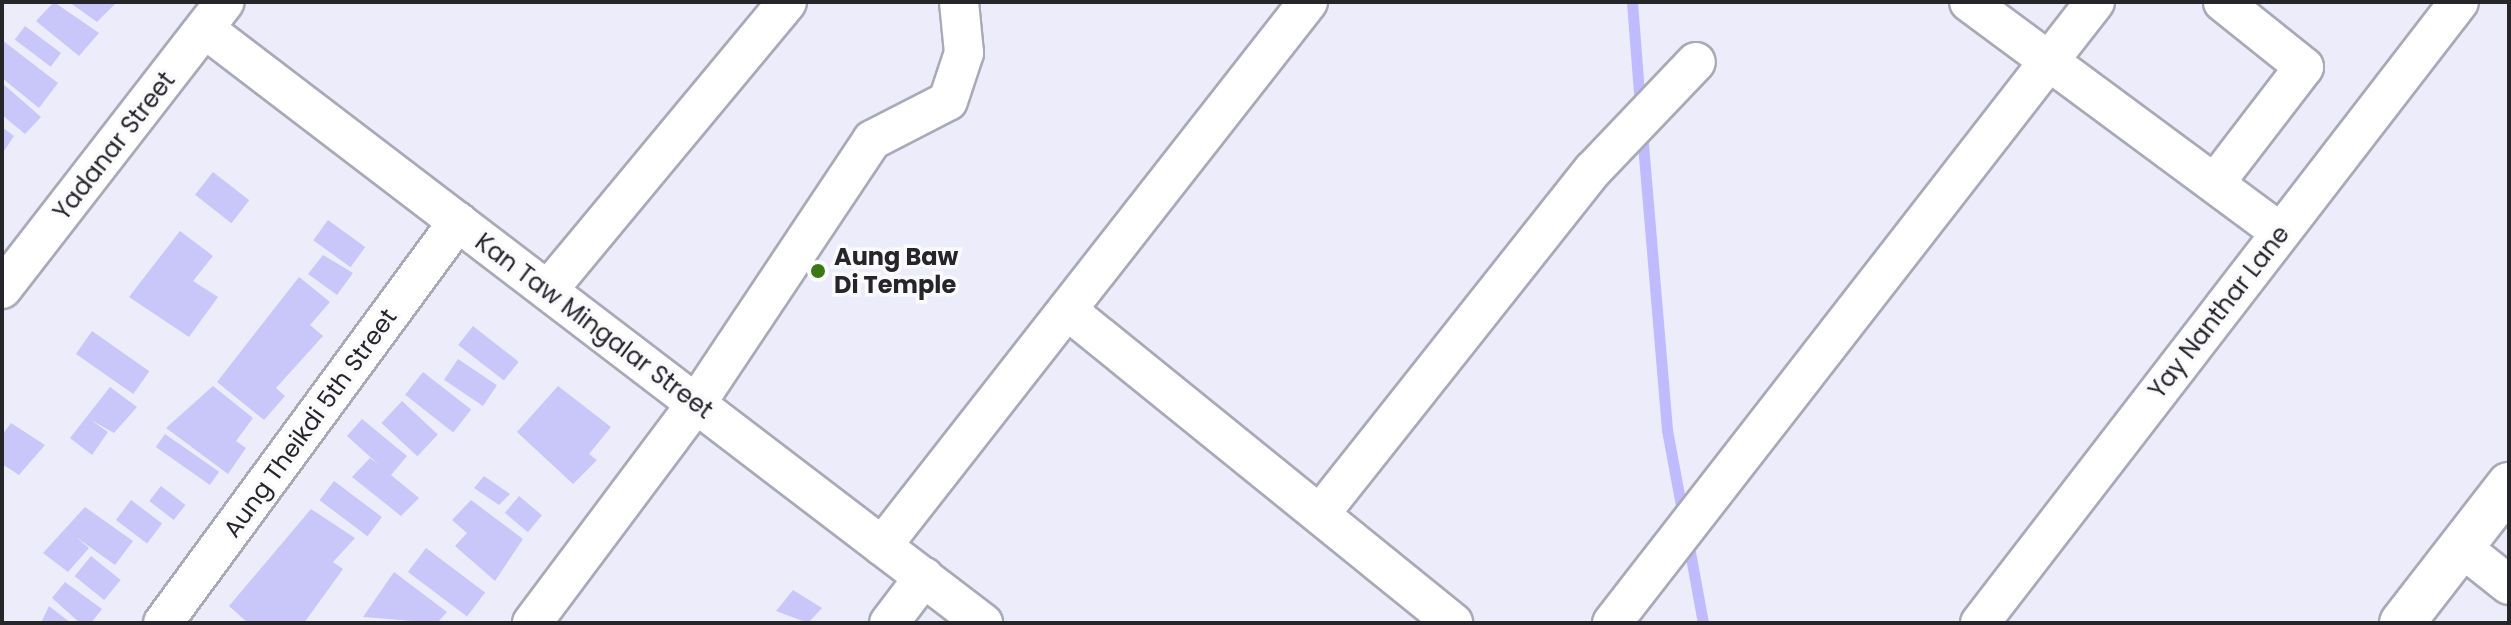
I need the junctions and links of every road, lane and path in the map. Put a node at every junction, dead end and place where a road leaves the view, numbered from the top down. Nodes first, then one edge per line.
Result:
1 (787, 2) edge
2 (959, 2) edge
3 (1308, 2) edge
4 (1969, 2) edge
5 (2095, 2) edge
6 (2223, 2) edge
7 (2459, 2) edge
8 (215, 15) edge
9 (2052, 58) junction
10 (1696, 62) dead end
11 (2215, 183) junction
12 (458, 222) junction
13 (2280, 232) junction
14 (2, 289) edge
15 (548, 290) junction
16 (1067, 310) junction
17 (696, 404) junction
18 (2509, 485) edge
19 (1320, 514) junction
20 (882, 546) junction
21 (2461, 547) junction
22 (924, 577) junction
23 (2509, 585) edge
24 (163, 623) edge
25 (532, 623) edge
26 (889, 623) edge
27 (983, 623) edge
28 (1453, 623) edge
29 (1612, 623) edge
30 (1980, 623) edge
31 (2402, 623) edge

1 - 15 street
2 - 17 street
3 - 16 street
4 - 9 street
5 - 9 street
6 - 11 street
7 - 13 street, Yay Nanthar Lane
8 - 12 street, Kan Taw Mingalar Street
8 - 14 street, Yadanar Street
9 - 11 street
9 - 29 street
10 - 19 street
11 - 13 street
12 - 15 street, Kan Taw Mingalar Street
12 - 24 street, Aung Theikdi 5th Street
13 - 30 street, Yay Nanthar Lane
15 - 17 street, Kan Taw Mingalar Street
16 - 19 street
16 - 20 street
17 - 20 street, Kan Taw Mingalar Street
17 - 25 street
18 - 21 main road
19 - 28 street
20 - 22 street, Kan Taw Mingalar Street
21 - 23 street
21 - 31 main road
22 - 26 street
22 - 27 street, Kan Taw Mingalar Street

